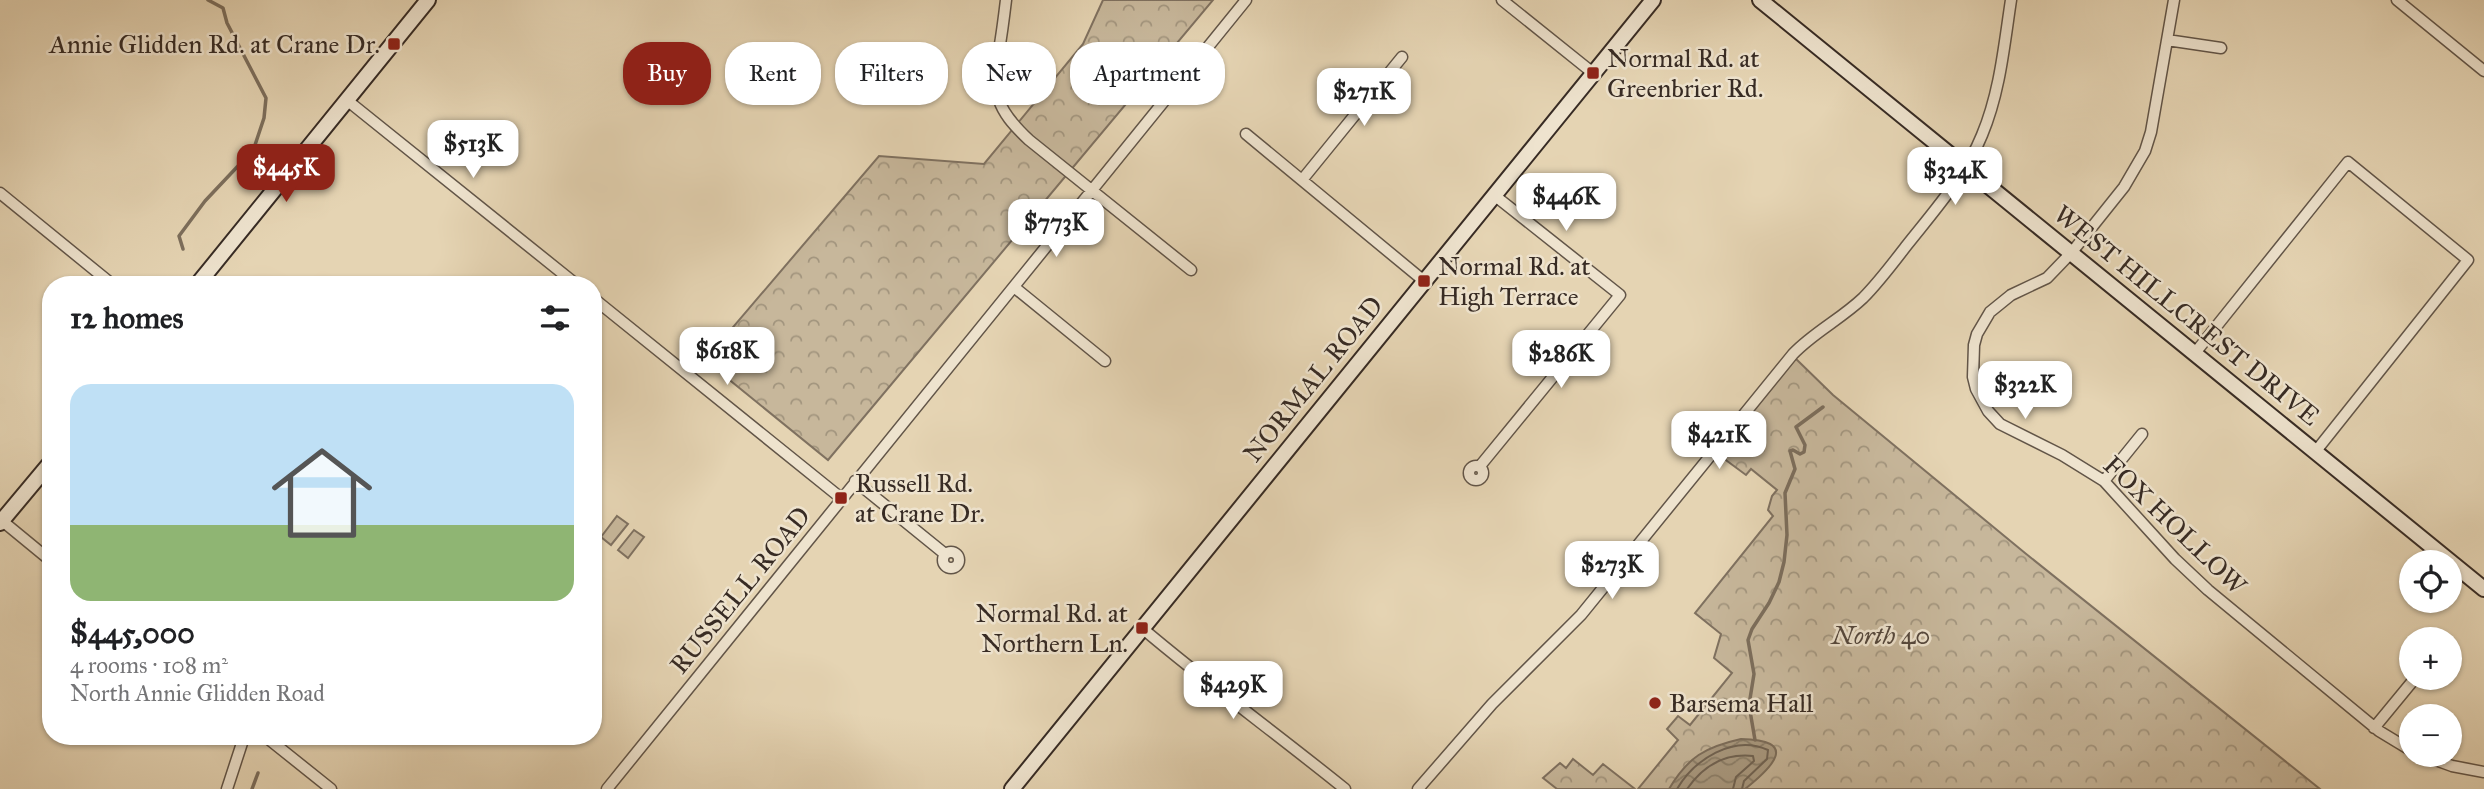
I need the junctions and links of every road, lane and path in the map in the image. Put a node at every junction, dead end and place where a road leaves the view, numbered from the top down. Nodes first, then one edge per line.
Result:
1 (428, 0) edge
2 (1006, 0) edge
3 (1246, 0) edge
4 (1502, 0) edge
5 (1653, 0) edge
6 (1760, 0) edge
7 (2011, 0) edge
8 (2174, 0) edge
9 (2398, 0) edge
10 (2167, 40) junction
11 (2221, 48) dead end
12 (1402, 57) dead end
13 (2484, 71) edge
14 (1593, 73) junction
15 (348, 100) junction
16 (1245, 134) dead end
17 (1966, 166) junction
18 (1303, 180) junction
19 (1092, 188) junction
20 (0, 193) edge
21 (1494, 195) junction
22 (2072, 252) junction
23 (1191, 270) dead end
24 (102, 276) edge
25 (204, 276) edge
26 (566, 276) edge
27 (1424, 281) junction
28 (1014, 287) junction
29 (602, 305) edge
30 (2195, 353) junction
31 (1105, 361) dead end
32 (2142, 434) dead end
33 (2316, 451) junction
34 (1480, 466) dead end
35 (42, 473) edge
36 (855, 481) junction
37 (2104, 481) junction
38 (841, 498) junction
39 (1, 521) edge
40 (42, 554) edge
41 (945, 554) dead end
42 (2484, 589) edge
43 (1142, 628) junction
44 (2405, 690) edge
45 (2374, 727) junction
46 (241, 745) edge
47 (276, 745) edge
48 (2399, 745) edge
49 (2457, 767) edge
50 (2484, 772) edge
51 (227, 789) edge
52 (331, 789) edge
53 (607, 789) edge
54 (1012, 789) edge
55 (1345, 789) edge
56 (1418, 789) edge

1 - 15 street
2 - 19 street
3 - 19 street, RUSSELL ROAD
4 - 14 street
5 - 14 street, NORMAL ROAD
6 - 17 street, WEST HILLCREST DRIVE
7 - 17 street
8 - 10 street, FOX HOLLOW
9 - 13 street
10 - 11 street
10 - 22 street, FOX HOLLOW
12 - 18 street
14 - 21 street, NORMAL ROAD
15 - 25 street
15 - 26 street
16 - 18 street
17 - 22 street, WEST HILLCREST DRIVE
17 - 56 street
18 - 27 street
19 - 23 street
19 - 28 street, RUSSELL ROAD
20 - 24 street
21 - 27 street, NORMAL ROAD
21 - 34 street
22 - 30 street, WEST HILLCREST DRIVE
22 - 37 street, FOX HOLLOW
27 - 43 street, NORMAL ROAD
28 - 31 street
28 - 36 street, RUSSELL ROAD
29 - 38 street
30 - 33 street, WEST HILLCREST DRIVE
30 - 33 street
32 - 37 street
33 - 42 street, WEST HILLCREST DRIVE
35 - 39 street
36 - 38 street, RUSSELL ROAD
36 - 41 street
37 - 45 street, FOX HOLLOW
38 - 53 street, RUSSELL ROAD
39 - 40 street
43 - 54 street, NORMAL ROAD
43 - 55 street
44 - 45 street
45 - 48 street, FOX HOLLOW
46 - 51 street
47 - 52 street
49 - 50 street

